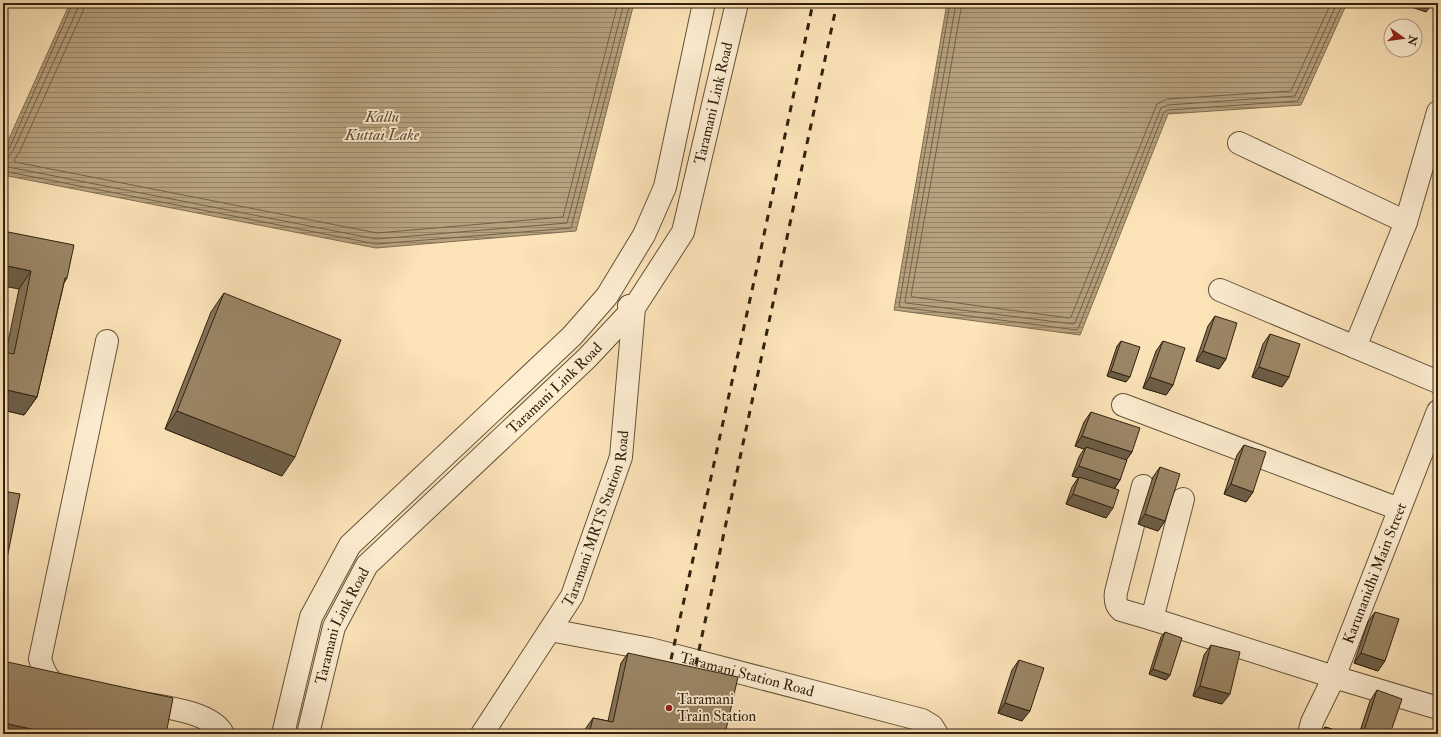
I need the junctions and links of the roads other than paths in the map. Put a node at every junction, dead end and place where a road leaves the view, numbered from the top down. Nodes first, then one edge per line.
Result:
1 (704, 3) edge
2 (737, 3) edge
3 (1438, 112) edge
4 (1239, 143) dead end
5 (1406, 222) junction
6 (1220, 290) dead end
7 (607, 296) junction
8 (634, 308) junction
9 (107, 340) dead end
10 (1355, 347) junction
11 (1438, 382) edge
12 (1124, 405) dead end
13 (1438, 411) edge
14 (1143, 486) dead end
15 (1183, 499) dead end
16 (1399, 509) junction
17 (1152, 619) junction
18 (550, 630) junction
19 (1334, 677) junction
20 (84, 692) edge
21 (123, 699) edge
22 (1438, 708) edge
23 (223, 734) edge
24 (283, 734) edge
25 (308, 734) edge
26 (482, 734) edge
27 (937, 734) edge
28 (1309, 734) edge

1 - 7 street, Taramani Link Road
2 - 8 street, Taramani Link Road
3 - 5 street
4 - 5 street
5 - 10 street
6 - 10 street
7 - 8 street
7 - 24 street, Taramani Link Road
8 - 18 street, Taramani MRTS Station Road
8 - 25 street, Taramani Link Road
9 - 20 street
10 - 11 street
12 - 16 street
13 - 16 street, Karunanidhi Main Street
14 - 17 street
15 - 17 street
16 - 19 street, Karunanidhi Main Street
17 - 19 street
18 - 26 street, Taramani MRTS Station Road
18 - 27 street, Taramani Station Road
19 - 22 street
19 - 28 street, Karunanidhi Main Street
21 - 23 street

